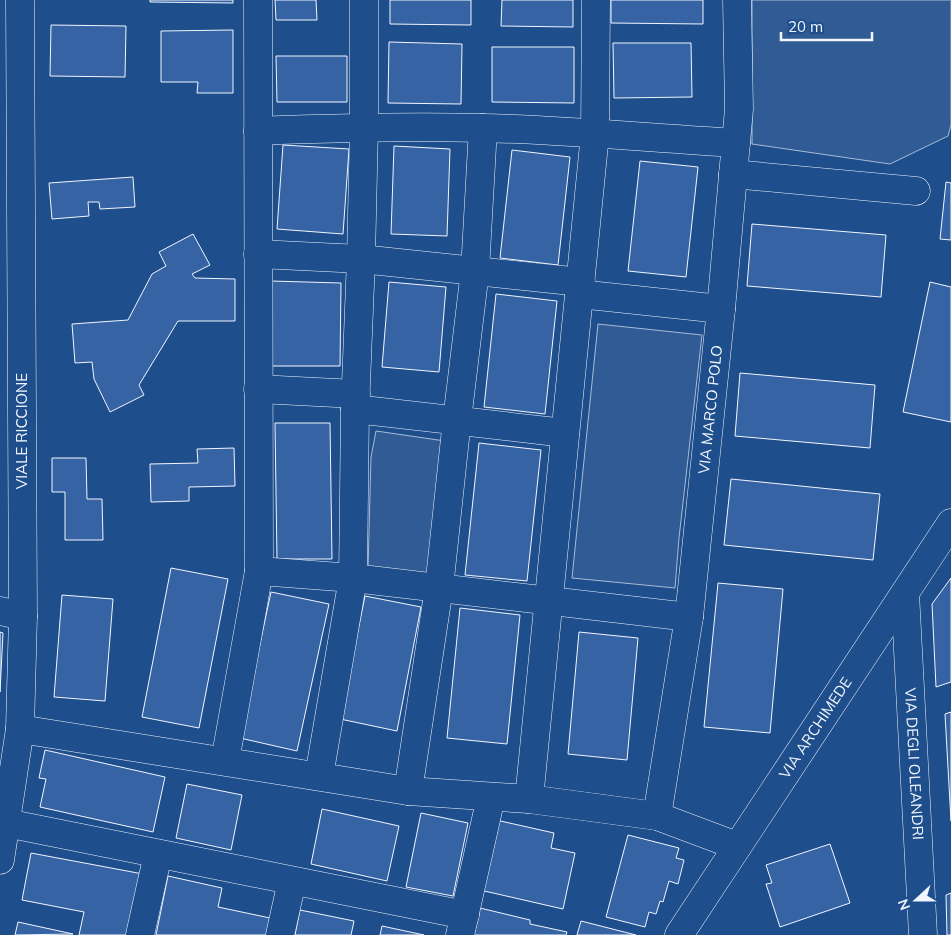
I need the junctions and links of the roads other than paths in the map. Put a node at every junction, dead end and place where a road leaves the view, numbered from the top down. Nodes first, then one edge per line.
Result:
1 (20, 0) edge
2 (258, 0) edge
3 (364, 0) edge
4 (596, 0) edge
5 (737, 0) edge
6 (10, 84) edge
7 (364, 127) junction
8 (483, 128) junction
9 (258, 130) junction
10 (595, 134) junction
11 (736, 143) junction
12 (733, 174) junction
13 (916, 191) dead end
14 (258, 254) junction
15 (361, 259) junction
16 (475, 272) junction
17 (580, 288) junction
18 (721, 309) junction
19 (258, 389) junction
20 (355, 401) junction
21 (457, 420) junction
22 (565, 433) junction
23 (951, 523) edge
24 (259, 571) junction
25 (353, 578) junction
26 (439, 588) junction
27 (905, 593) junction
28 (549, 601) junction
29 (11, 614) edge
30 (689, 617) junction
31 (20, 729) junction
32 (224, 761) junction
33 (319, 776) junction
34 (408, 791) junction
35 (491, 797) junction
36 (529, 799) junction
37 (657, 816) junction
38 (6, 823) junction
39 (737, 846) junction
40 (158, 854) junction
41 (0, 860) edge
42 (292, 881) junction
43 (463, 925) edge
44 (140, 935) edge
45 (280, 935) edge
46 (679, 935) edge
47 (923, 935) edge

1 - 6 street, VIALE RICCIONE
2 - 9 street
3 - 7 street
4 - 10 street
5 - 11 street, VIA MARCO POLO
6 - 29 street, VIALE RICCIONE
7 - 8 street
7 - 9 street
7 - 15 street
8 - 10 street
8 - 16 street
9 - 14 street
10 - 11 street
10 - 17 street
11 - 12 street, VIA MARCO POLO
12 - 13 street
12 - 18 street, VIA MARCO POLO
14 - 15 street
14 - 19 street
15 - 16 street
15 - 20 street
16 - 17 street
16 - 21 street
17 - 18 street
17 - 22 street
18 - 30 street, VIA MARCO POLO
19 - 20 street
19 - 24 street
20 - 21 street
20 - 25 street
21 - 22 street
21 - 26 street
22 - 28 street
23 - 27 street, VIA ARCHIMEDE
24 - 25 street
24 - 32 street
25 - 26 street
25 - 33 street
26 - 28 street
26 - 34 street
27 - 39 street, VIA ARCHIMEDE
27 - 47 street, VIA DEGLI OLEANDRI
28 - 30 street
28 - 36 street
29 - 31 street, VIALE RICCIONE
30 - 37 street, VIA MARCO POLO
31 - 32 street
31 - 38 street, VIALE RICCIONE
32 - 33 street
33 - 34 street
34 - 35 street
35 - 36 street
35 - 43 street
36 - 37 street
37 - 39 street
38 - 40 street
38 - 41 street, VIALE RICCIONE
39 - 46 street, VIA ARCHIMEDE
40 - 42 street
40 - 44 street
42 - 43 street
42 - 45 street

